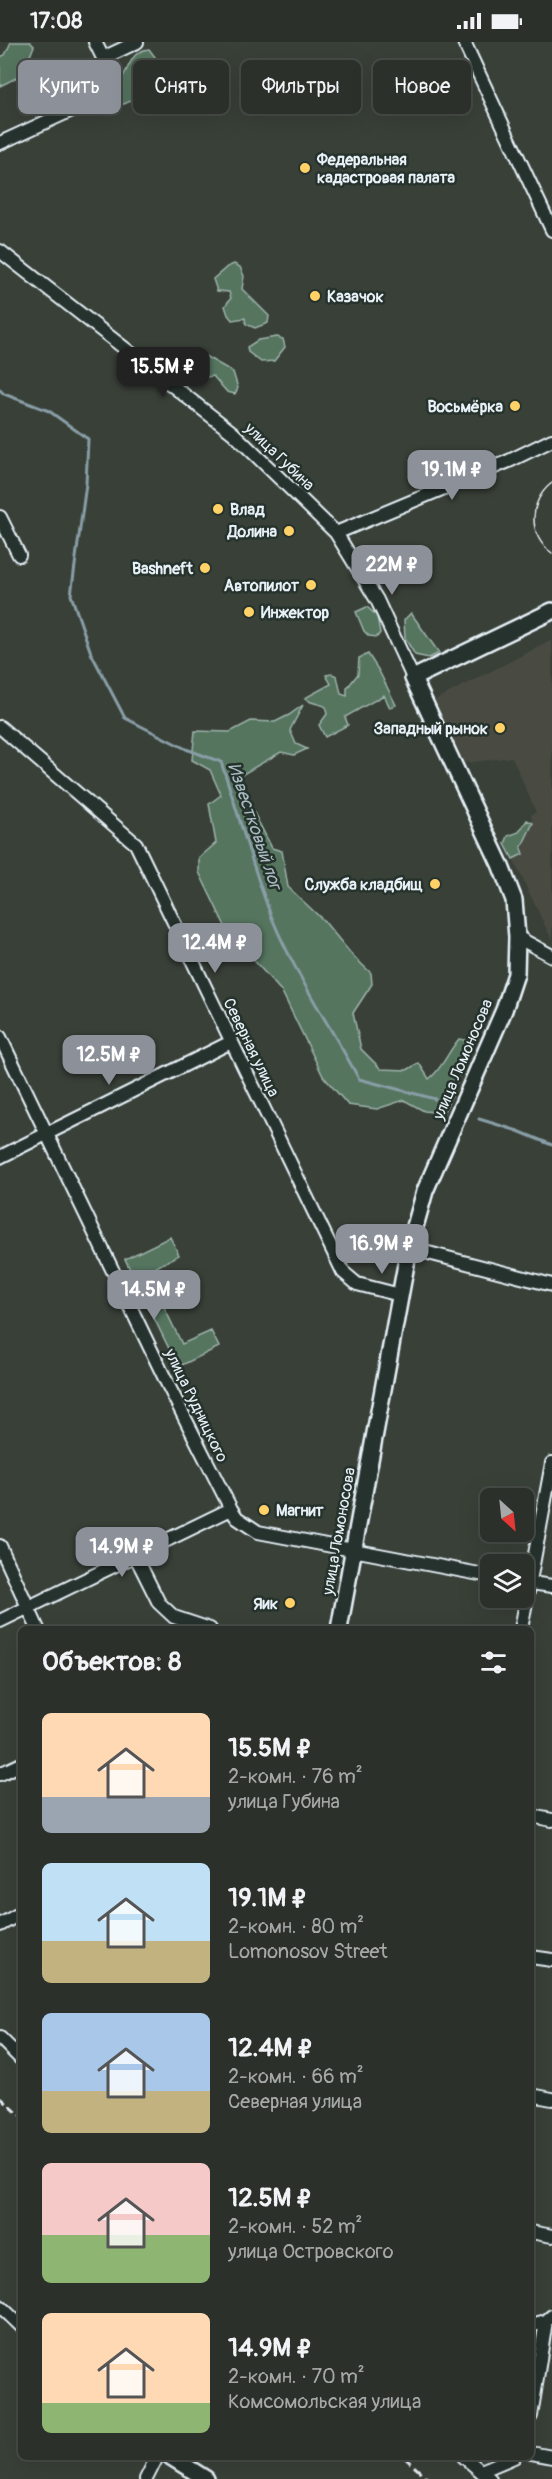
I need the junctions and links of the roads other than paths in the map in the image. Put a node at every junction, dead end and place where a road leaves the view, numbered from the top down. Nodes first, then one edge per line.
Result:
1 (95, 42) edge
2 (137, 42) edge
3 (464, 42) edge
4 (103, 58) junction
5 (0, 143) edge
6 (552, 230) edge
7 (0, 251) edge
8 (552, 440) edge
9 (0, 518) edge
10 (336, 533) junction
11 (19, 555) dead end
12 (552, 611) edge
13 (413, 678) junction
14 (0, 728) edge
15 (517, 937) junction
16 (552, 956) edge
17 (0, 1037) edge
18 (231, 1041) junction
19 (47, 1134) junction
20 (0, 1157) edge
21 (410, 1248) junction
22 (552, 1285) edge
23 (400, 1295) junction
24 (552, 1463) edge
25 (231, 1509) junction
26 (0, 1546) edge
27 (353, 1551) junction
28 (532, 1554) edge
29 (135, 1555) junction
30 (480, 1574) edge
31 (534, 1583) edge
32 (552, 1586) edge
33 (28, 1607) junction
34 (523, 1608) edge
35 (0, 1621) edge
36 (37, 1626) edge
37 (201, 1626) edge
38 (340, 1626) edge
39 (520, 1626) edge
40 (18, 1765) edge
41 (0, 1774) edge
42 (534, 1817) edge
43 (552, 1820) edge
44 (18, 1915) edge
45 (0, 1925) edge
46 (534, 1957) edge
47 (552, 1960) edge
48 (0, 2038) edge
49 (18, 2056) edge
50 (534, 2096) edge
51 (552, 2099) edge
52 (534, 2233) edge
53 (552, 2236) edge
54 (0, 2306) edge
55 (549, 2318) edge
56 (18, 2323) edge
57 (534, 2324) edge
58 (534, 2400) edge
59 (534, 2454) edge
60 (552, 2457) edge
61 (156, 2460) edge
62 (176, 2460) edge
63 (468, 2460) edge
64 (509, 2460) edge
65 (485, 2475) edge
66 (146, 2479) edge
67 (206, 2479) edge

1 - 4 street
2 - 4 street
3 - 6 street
4 - 5 street
7 - 10 street, улица Губина
8 - 10 street
9 - 11 street
10 - 13 street, улица Ломоносова
12 - 13 main road
13 - 15 main road, улица Ломоносова
14 - 18 street, Северная улица
15 - 16 street
15 - 21 main road, улица Ломоносова
17 - 19 street, улица Рудницкого
18 - 19 street
18 - 23 street, Северная улица
19 - 20 street
19 - 25 street, улица Рудницкого
21 - 22 street
21 - 23 main road, улица Ломоносова
23 - 27 main road, улица Ломоносова
24 - 28 street
25 - 27 street, улица Рудницкого
25 - 29 street
26 - 33 street
27 - 30 street, улица Рудницкого
27 - 38 main road, улица Ломоносова
29 - 33 street
29 - 37 street
31 - 32 street
33 - 35 street
33 - 36 street
34 - 39 street
40 - 41 street
42 - 43 street
44 - 45 street
46 - 47 street
48 - 49 street
50 - 51 street
52 - 53 street
54 - 56 street
55 - 57 street
55 - 58 street
59 - 60 street
61 - 66 street
62 - 67 main road
63 - 65 street
64 - 65 street

